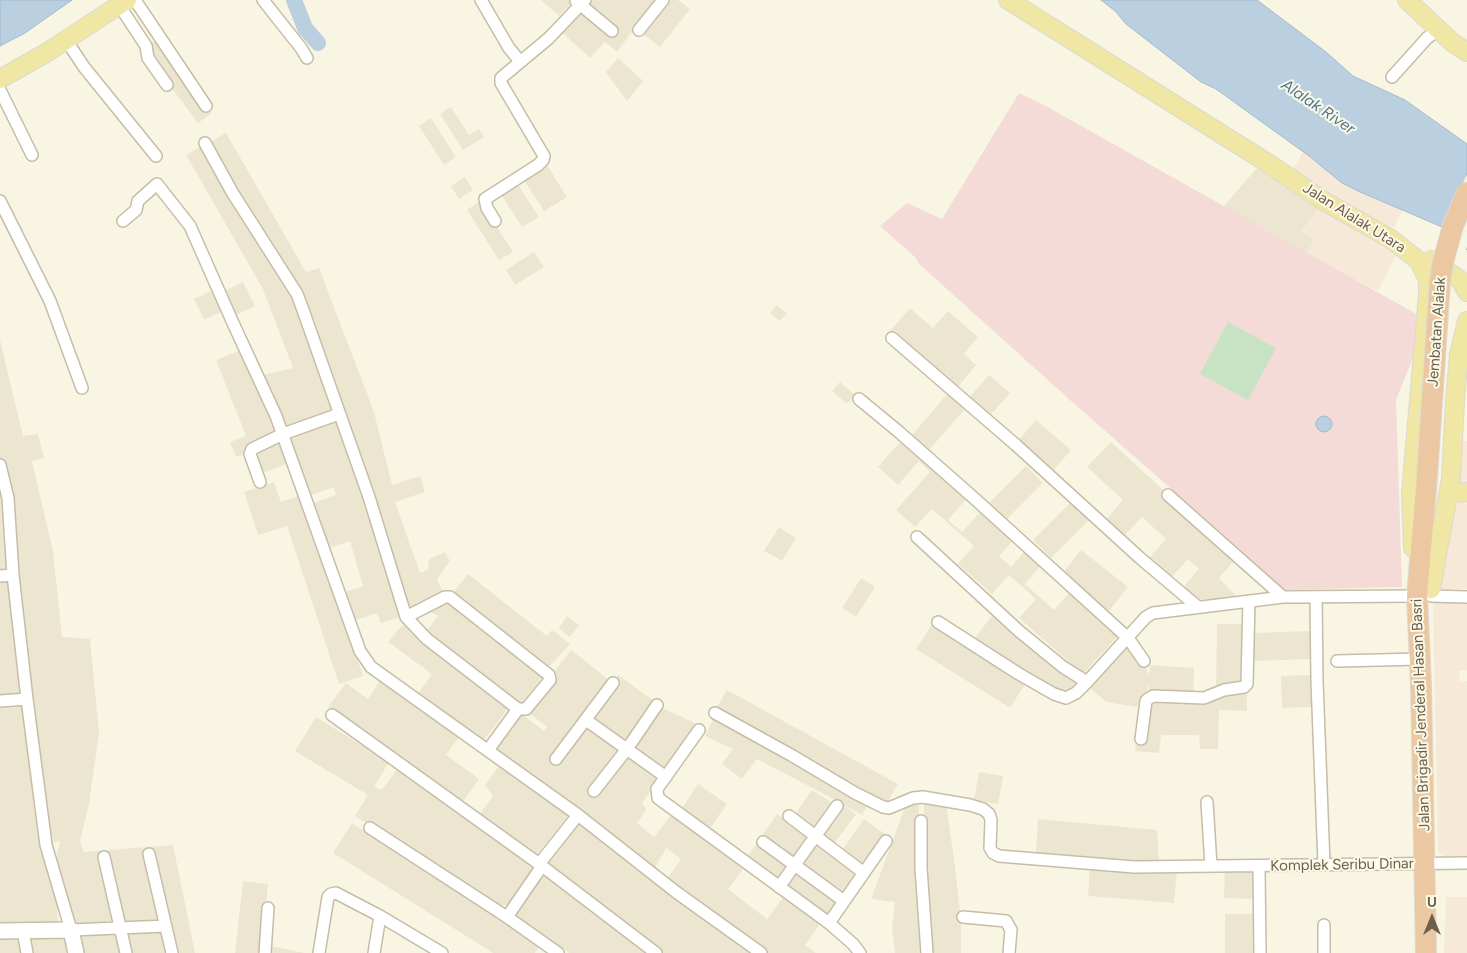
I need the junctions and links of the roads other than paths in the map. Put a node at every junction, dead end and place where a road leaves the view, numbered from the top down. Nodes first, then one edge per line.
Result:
1 (263, 0) edge
2 (482, 0) edge
3 (664, 0) edge
4 (1407, 0) edge
5 (127, 2) edge
6 (580, 2) edge
7 (1018, 3) edge
8 (612, 30) dead end
9 (639, 30) dead end
10 (1438, 30) junction
11 (66, 40) junction
12 (1467, 52) edge
13 (307, 58) dead end
14 (521, 60) junction
15 (1392, 77) dead end
16 (0, 79) edge
17 (167, 85) dead end
18 (0, 90) edge
19 (206, 106) dead end
20 (205, 143) dead end
21 (32, 155) dead end
22 (156, 156) dead end
23 (1467, 192) edge
24 (0, 201) edge
25 (123, 221) dead end
26 (495, 221) dead end
27 (1467, 222) edge
28 (1429, 266) junction
29 (1467, 292) edge
30 (1467, 321) edge
31 (892, 338) dead end
32 (82, 388) dead end
33 (859, 399) dead end
34 (1461, 401) edge
35 (339, 414) junction
36 (283, 434) junction
37 (0, 465) edge
38 (260, 482) dead end
39 (1439, 483) junction
40 (1467, 492) edge
41 (1168, 495) dead end
42 (917, 537) dead end
43 (12, 575) junction
44 (0, 576) edge
45 (1424, 592) junction
46 (1283, 597) junction
47 (1316, 597) junction
48 (1467, 597) edge
49 (1249, 601) junction
50 (1198, 607) junction
51 (406, 617) junction
52 (938, 622) dead end
53 (1128, 638) junction
54 (1420, 658) junction
55 (1144, 661) dead end
56 (1337, 661) dead end
57 (1087, 682) junction
58 (613, 683) dead end
59 (27, 700) junction
60 (0, 701) edge
61 (657, 705) dead end
62 (518, 709) junction
63 (715, 713) dead end
64 (332, 715) dead end
65 (586, 720) junction
66 (699, 730) dead end
67 (1141, 739) dead end
68 (626, 749) junction
69 (488, 750) junction
70 (556, 759) dead end
71 (666, 777) junction
72 (594, 791) dead end
73 (1207, 802) dead end
74 (837, 806) dead end
75 (578, 815) junction
76 (789, 816) dead end
77 (921, 821) dead end
78 (370, 828) dead end
79 (816, 836) junction
80 (763, 842) dead end
81 (886, 842) dead end
82 (150, 854) dead end
83 (104, 857) dead end
84 (1467, 863) edge
85 (1324, 864) junction
86 (1432, 864) junction
87 (541, 865) junction
88 (795, 865) junction
89 (1211, 866) junction
90 (1259, 866) junction
91 (864, 873) junction
92 (780, 887) junction
93 (844, 901) junction
94 (268, 908) dead end
95 (380, 916) junction
96 (1431, 916) junction
97 (508, 917) junction
98 (964, 918) dead end
99 (829, 922) junction
100 (1324, 925) dead end
101 (166, 926) junction
102 (120, 928) junction
103 (71, 930) junction
104 (0, 931) edge
105 (23, 931) junction
106 (435, 951) edge
107 (26, 953) edge
108 (76, 953) edge
109 (126, 953) edge
110 (172, 953) edge
111 (265, 953) edge
112 (320, 953) edge
113 (374, 953) edge
114 (558, 953) edge
115 (656, 953) edge
116 (761, 953) edge
117 (860, 953) edge
118 (928, 953) edge
119 (1009, 953) edge
120 (1260, 953) edge
121 (1324, 953) edge
122 (1426, 953) edge
123 (1437, 953) edge

1 - 13 street
2 - 14 street
3 - 9 street
4 - 10 main road
5 - 11 main road
5 - 17 street
5 - 19 street
6 - 8 street
6 - 14 street
7 - 28 main road, Jalan Alalak Utara
10 - 12 main road
10 - 15 street
11 - 16 main road
11 - 22 street
14 - 26 street
18 - 21 street
20 - 35 street
23 - 39 highway, Jembatan Alalak, bridge
24 - 32 street
25 - 36 street
27 - 39 highway, Jembatan Alalak
28 - 29 main road, Jalan Alalak Utara
28 - 45 main road
30 - 34 main road
31 - 50 street
33 - 53 street
34 - 39 main road
35 - 36 street
35 - 51 street
36 - 38 street
36 - 69 street
37 - 43 street
39 - 40 main road
39 - 45 highway, Jalan Brigadir Jenderal Hasan Basri
39 - 45 main road
41 - 46 street
42 - 57 street
43 - 44 street
43 - 59 street
45 - 47 street
45 - 48 street
45 - 54 highway, Jalan Brigadir Jenderal Hasan Basri
45 - 86 highway, Jalan Brigadir Jenderal Hasan Basri
46 - 47 street
46 - 49 street
47 - 85 street
49 - 50 street
49 - 67 street
50 - 53 street
51 - 62 street
51 - 62 street
52 - 57 street
53 - 55 street
53 - 57 street
54 - 56 street
54 - 86 highway, Jalan Brigadir Jenderal Hasan Basri
58 - 65 street
59 - 60 street
59 - 103 street
61 - 68 street
62 - 69 street
63 - 89 street, Komplek Seribu Dinar
64 - 87 street
65 - 68 street
65 - 70 street
66 - 71 street
68 - 71 street
68 - 72 street
69 - 75 street
71 - 92 street
73 - 89 street
74 - 79 street
75 - 87 street
75 - 116 street
76 - 79 street
77 - 118 street
78 - 97 street
79 - 88 street
79 - 91 street
80 - 88 street
81 - 91 street
82 - 101 street
83 - 102 street
84 - 86 street, Komplek Seribu Dinar
85 - 86 street, Komplek Seribu Dinar
85 - 90 street, Komplek Seribu Dinar
86 - 96 highway, Jalan Brigadir Jenderal Hasan Basri
87 - 97 street
87 - 115 street
88 - 92 street
88 - 93 street
89 - 90 street, Komplek Seribu Dinar
90 - 120 street
91 - 93 street
92 - 99 street
93 - 99 street
94 - 111 street
95 - 106 street
95 - 112 street
95 - 113 street
96 - 122 highway, Jalan Brigadir Jenderal Hasan Basri
96 - 123 highway, Jalan Brigadir Jenderal Hasan Basri
97 - 114 street
98 - 119 street
99 - 117 street
100 - 121 street
101 - 102 street
101 - 110 street
102 - 103 street
102 - 109 street
103 - 105 street
103 - 108 street
104 - 105 street
105 - 107 street

